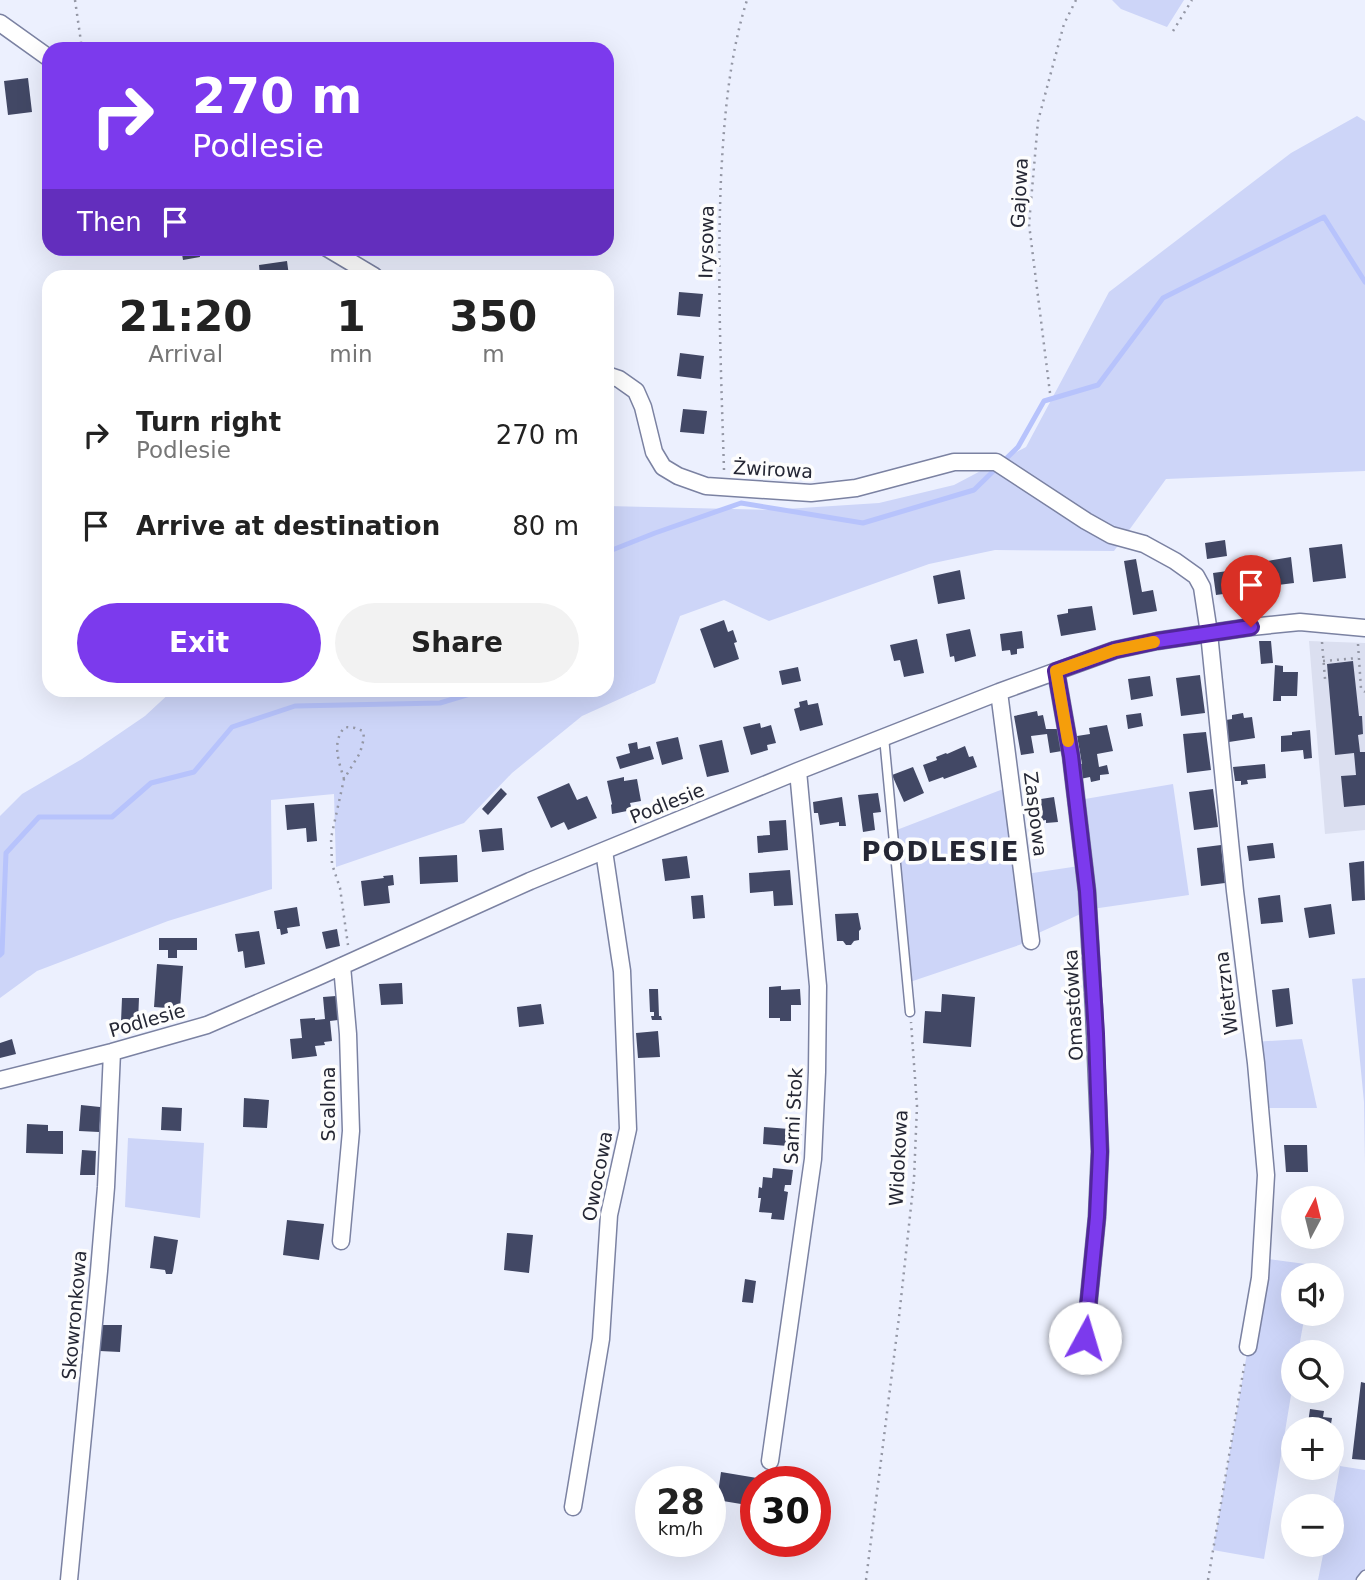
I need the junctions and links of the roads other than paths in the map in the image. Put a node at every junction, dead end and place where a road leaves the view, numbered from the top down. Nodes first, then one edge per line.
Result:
1 (0, 23) edge
2 (42, 53) edge
3 (340, 256) edge
4 (364, 270) edge
5 (614, 377) edge
6 (1002, 465) joint
7 (1361, 627) edge
8 (1209, 633) junction
9 (1056, 671) junction
10 (999, 692) junction
11 (884, 737) junction
12 (798, 771) junction
13 (604, 851) junction
14 (1031, 941) dead end
15 (346, 964) junction
16 (910, 1012) road end
17 (112, 1052) junction
18 (0, 1080) edge
19 (341, 1241) dead end
20 (1085, 1338) dead end
21 (1248, 1348) road end
22 (770, 1461) dead end
23 (573, 1507) dead end
24 (1365, 1575) edge
25 (69, 1580) edge
26 (1361, 1580) edge

1 - 2 street
3 - 4 street
5 - 6 street, Żwirowa
6 - 8 street, Wietrzna
7 - 8 street, Podlesie
8 - 9 street, Podlesie
8 - 21 street, Wietrzna
9 - 10 street, Podlesie
9 - 20 street, Omastówka
10 - 11 street, Podlesie
10 - 14 street, Zaspowa
11 - 12 street, Podlesie
11 - 16 lane
12 - 13 street, Podlesie
12 - 22 street, Sarni Stok
13 - 15 street, Podlesie
13 - 23 street, Owocowa
15 - 17 street, Podlesie
15 - 19 street, Scalona
17 - 18 street, Podlesie
17 - 25 street, Skowronkowa
24 - 26 lane

